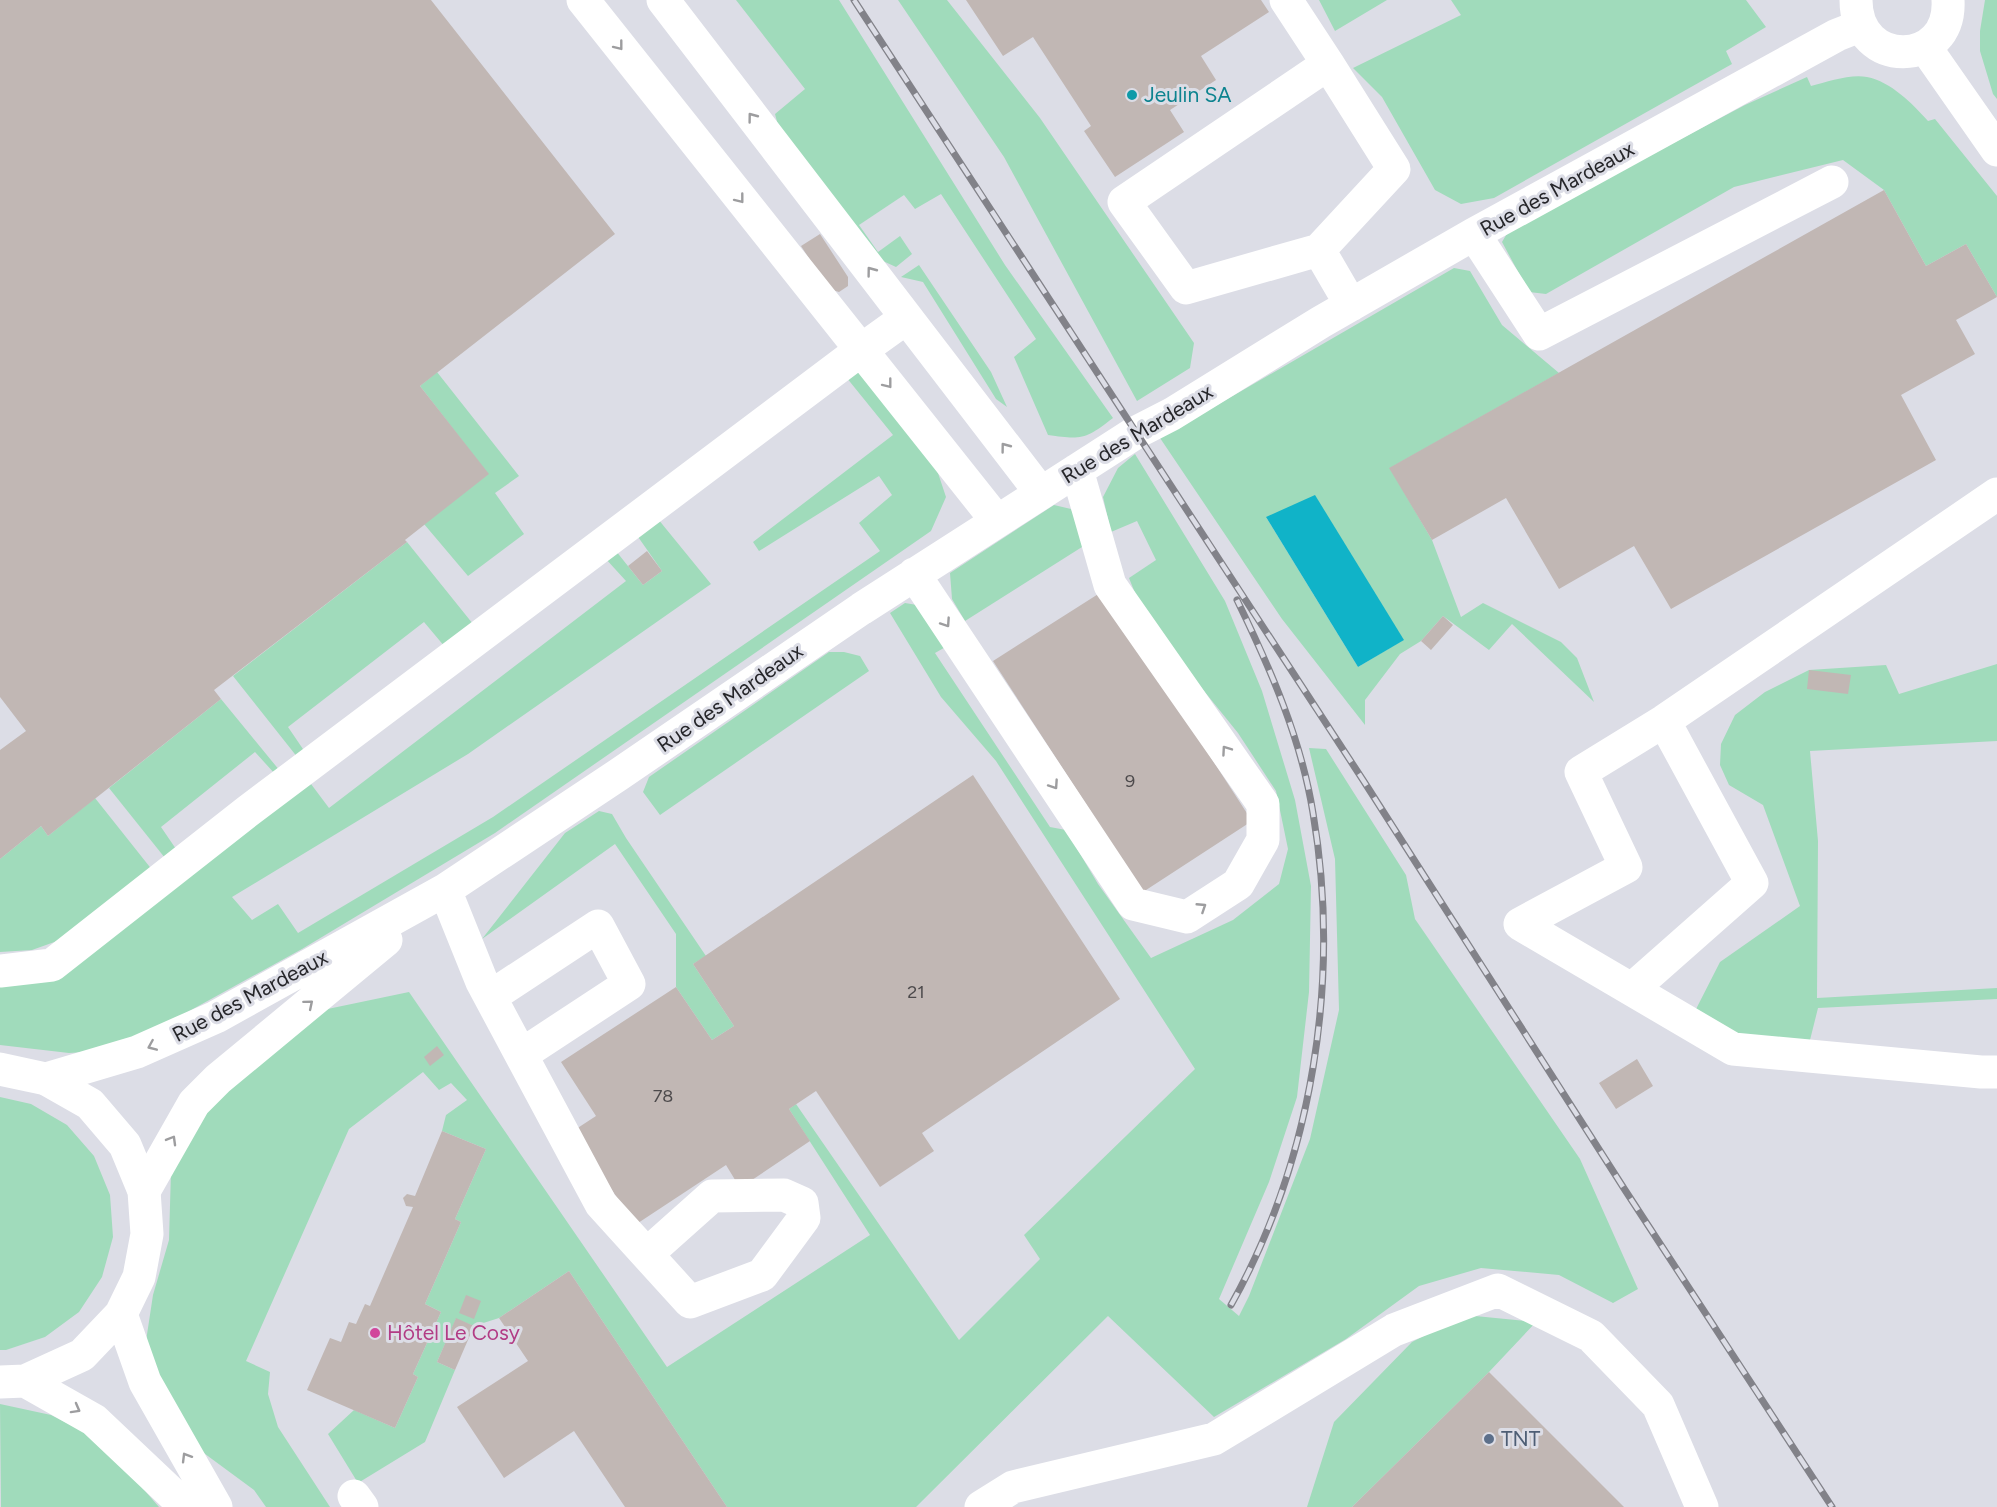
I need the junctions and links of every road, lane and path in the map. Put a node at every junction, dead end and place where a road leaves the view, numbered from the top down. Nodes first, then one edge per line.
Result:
1 (583, 0) edge
2 (663, 0) edge
3 (1286, 0) edge
4 (1948, 0) edge
5 (1858, 13) edge
6 (1925, 47) junction
7 (1328, 64) junction
8 (1997, 150) edge
9 (1832, 182) dead end
10 (1474, 234) junction
11 (1319, 250) junction
12 (1351, 305) junction
13 (906, 318) junction
14 (861, 350) junction
15 (1077, 470) junction
16 (1041, 493) junction
17 (1997, 494) edge
18 (997, 521) junction
19 (914, 574) junction
20 (1664, 721) junction
21 (445, 890) junction
22 (0, 970) edge
23 (1632, 989) junction
24 (490, 997) junction
25 (521, 1055) junction
26 (0, 1070) edge
27 (1997, 1072) edge
28 (46, 1079) junction
29 (144, 1191) junction
30 (647, 1254) dead end
31 (121, 1314) junction
32 (12, 1381) edge
33 (186, 1507) edge
34 (216, 1507) edge
35 (981, 1507) edge
36 (1702, 1507) edge

1 -> 14 street
13 -> 2 street
3 - 7 street
4 - 6 street
5 - 6 street
5 - 10 street, Rue des Mardeaux
6 - 8 street
7 - 11 street
7 - 11 street
9 - 10 street
10 - 12 street, Rue des Mardeaux
11 - 12 street
12 - 15 street, Rue des Mardeaux
13 - 14 street
16 -> 13 street
14 -> 18 street
14 - 22 street
15 - 16 street, Rue des Mardeaux
19 -> 15 street
16 - 18 street, Rue des Mardeaux
17 - 20 street
18 - 19 street, Rue des Mardeaux
19 - 21 street, Rue des Mardeaux
20 - 23 street
20 - 23 street
21 - 24 street
21 -> 28 street, Rue des Mardeaux
29 -> 21 street, Rue des Mardeaux
23 - 27 street
24 - 25 street
24 - 25 street
25 - 30 street
26 - 28 street
28 - 29 street
29 - 31 street
31 - 32 street
34 -> 31 street
32 -> 33 street
35 - 36 street

